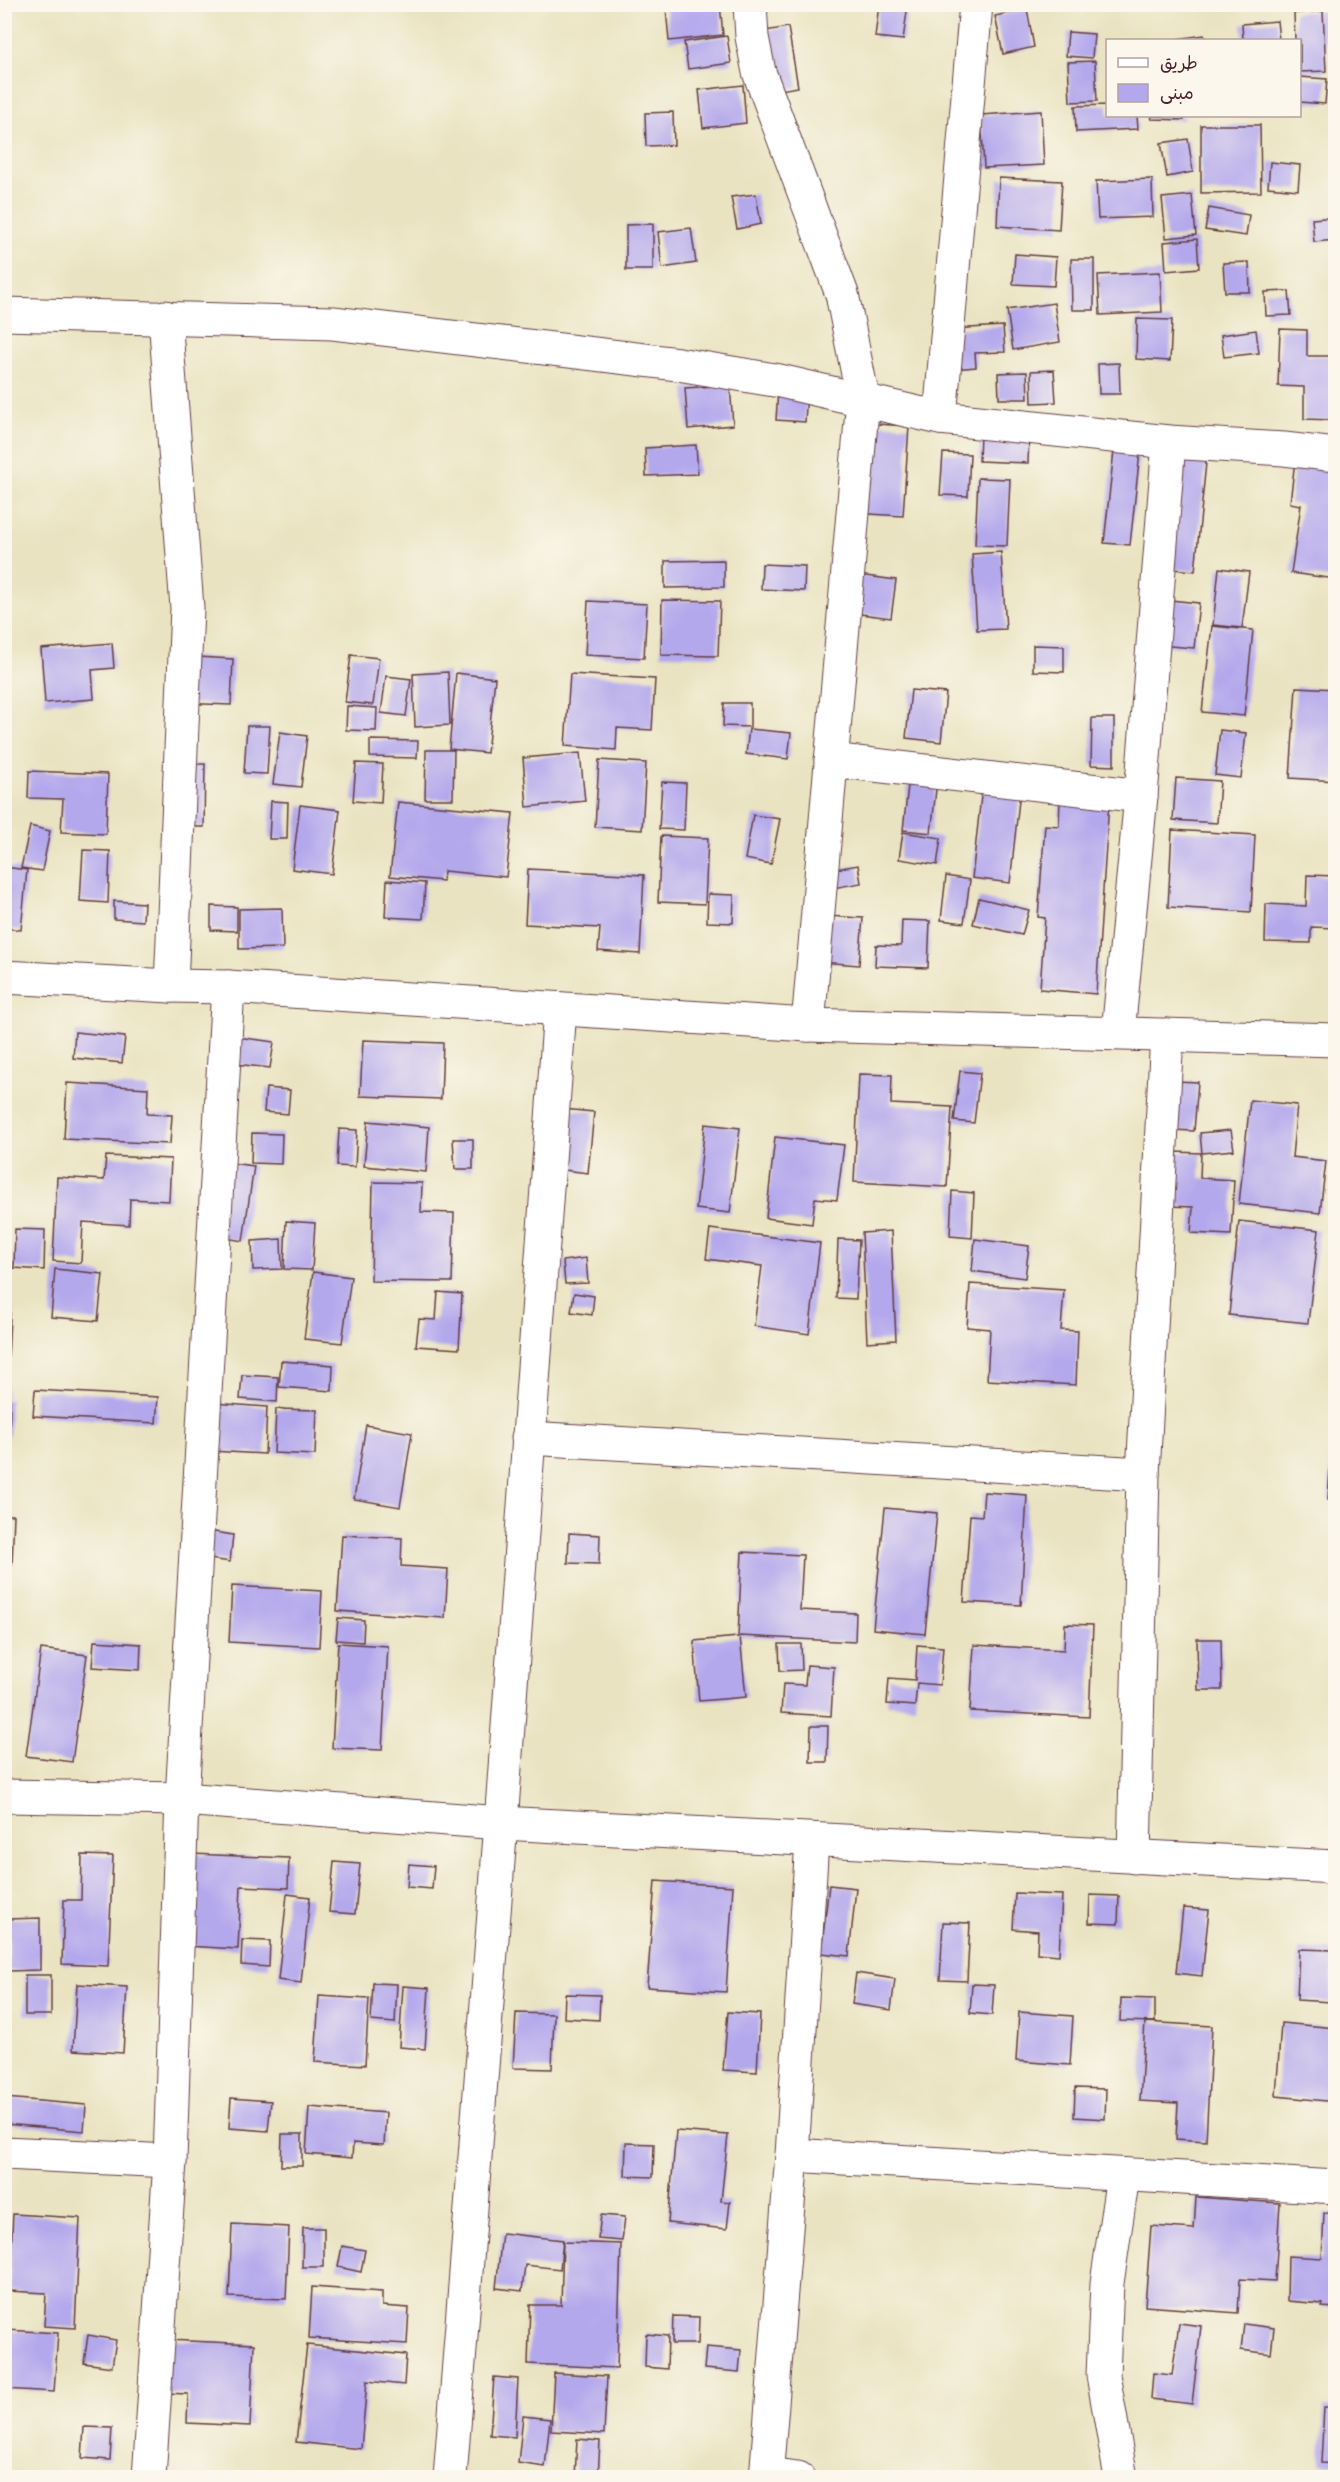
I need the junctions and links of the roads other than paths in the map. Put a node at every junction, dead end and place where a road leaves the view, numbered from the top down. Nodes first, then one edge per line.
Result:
1 (750, 4) edge
2 (976, 4) edge
3 (4, 314) edge
4 (165, 316) junction
5 (863, 399) junction
6 (940, 418) junction
7 (1169, 442) junction
8 (1335, 455) edge
9 (831, 760) junction
10 (1141, 796) junction
11 (4, 977) edge
12 (171, 986) junction
13 (228, 987) junction
14 (560, 1009) junction
15 (808, 1025) junction
16 (1118, 1033) junction
17 (1167, 1035) junction
18 (1335, 1040) edge
19 (528, 1438) junction
20 (1143, 1474) junction
21 (4, 1796) edge
22 (182, 1799) junction
23 (501, 1823) junction
24 (812, 1841) junction
25 (1134, 1857) junction
26 (1335, 1867) edge
27 (4, 2153) edge
28 (792, 2155) junction
29 (170, 2161) junction
30 (1123, 2176) junction
31 (1335, 2187) edge
32 (766, 2476) edge
33 (149, 2478) edge
34 (450, 2478) edge
35 (798, 2478) edge
36 (1121, 2478) edge

1 - 5 street
2 - 6 street
3 - 4 street
4 - 5 street
4 - 12 street
5 - 6 street
5 - 9 street
6 - 7 street
7 - 8 street
7 - 10 street
9 - 10 street
9 - 15 street
10 - 16 street
11 - 12 street
12 - 13 street
13 - 14 street
13 - 22 street
14 - 15 street
14 - 19 street
15 - 16 street
16 - 17 street
17 - 18 street
17 - 20 street
19 - 20 street
19 - 23 street
20 - 25 street
21 - 22 street
22 - 23 street
22 - 29 street
23 - 24 street
23 - 34 street
24 - 25 street
24 - 28 street
25 - 26 street
27 - 29 street
28 - 30 street
28 - 32 street
29 - 33 street
30 - 31 street
30 - 36 street
32 - 35 street

